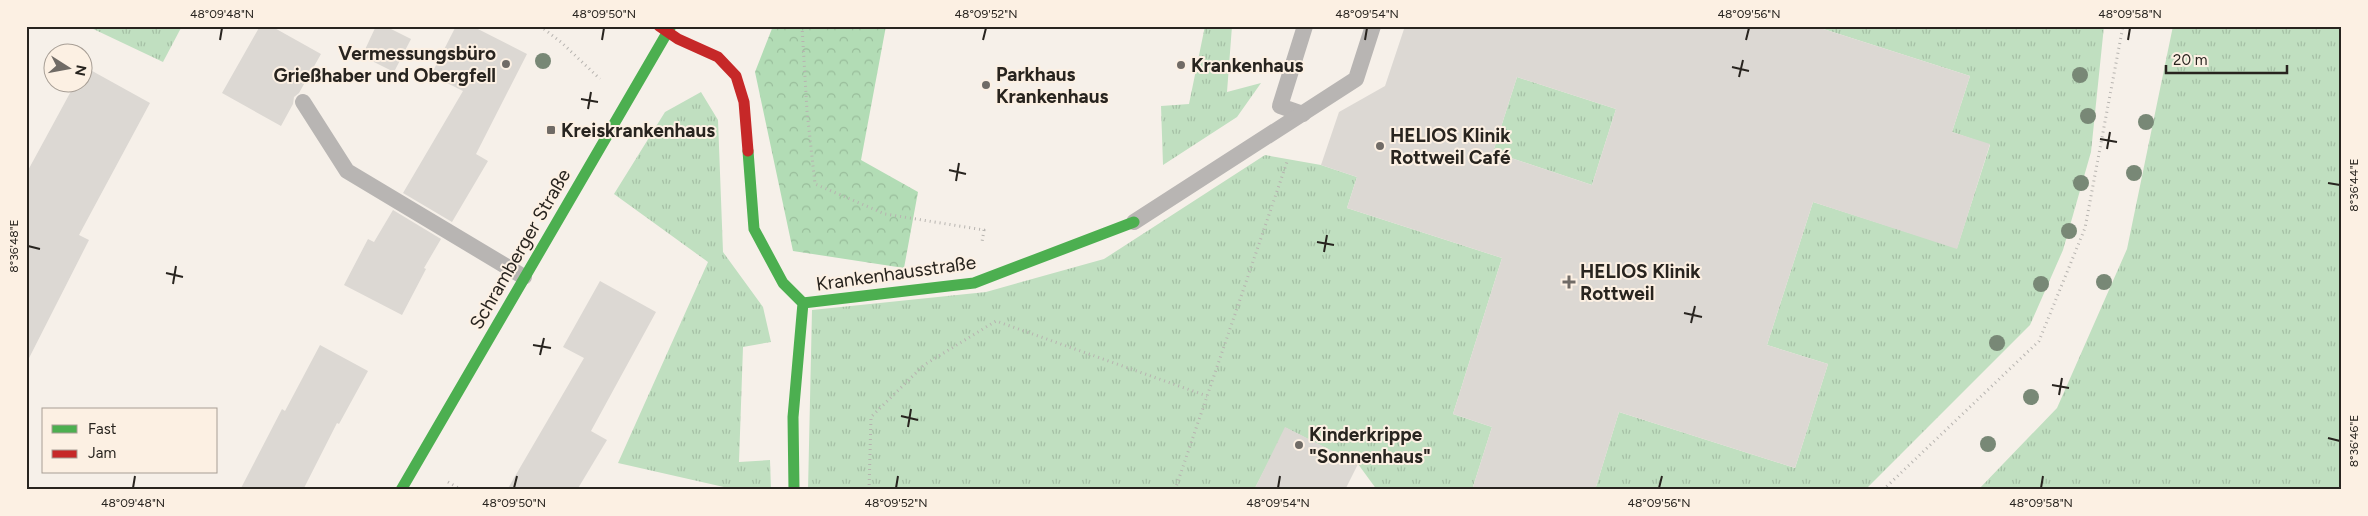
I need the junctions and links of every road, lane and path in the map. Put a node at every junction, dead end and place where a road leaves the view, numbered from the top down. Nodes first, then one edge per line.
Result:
1 (540, 26) edge
2 (802, 26) edge
3 (1305, 26) edge
4 (1373, 26) edge
5 (2123, 26) edge
6 (666, 28) edge
7 (303, 102) dead end
8 (626, 104) junction
9 (1303, 114) junction
10 (1134, 222) joint
11 (524, 277) junction
12 (974, 283) junction
13 (803, 303) junction
14 (1207, 396) junction
15 (401, 490) edge
16 (794, 490) edge
17 (869, 490) edge
18 (1175, 490) edge
19 (1883, 490) edge

1 - 8 path
2 - 12 path
3 - 9 lane
4 - 9 lane
5 - 19 path
6 - 8 street, Schramberger Straße
6 - 13 street, Krankenhausstraße
7 - 11 lane
8 - 11 street, Schramberger Straße
9 - 10 lane
9 - 14 path
10 - 12 street, Krankenhausstraße
11 - 15 street, Schramberger Straße
12 - 13 street, Krankenhausstraße
13 - 16 street, Krankenhausstraße
14 - 17 path
14 - 18 path

